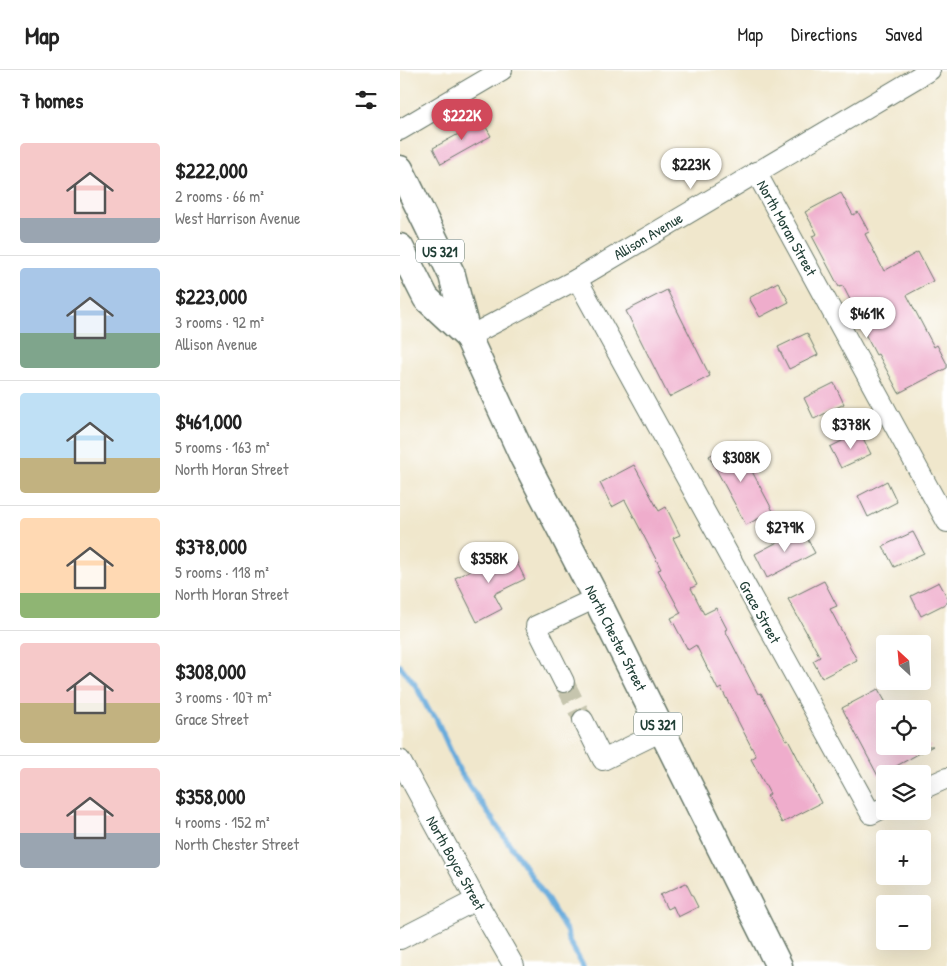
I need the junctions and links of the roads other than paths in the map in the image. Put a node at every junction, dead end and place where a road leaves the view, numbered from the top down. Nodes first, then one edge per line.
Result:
1 (502, 70) edge
2 (930, 70) edge
3 (400, 130) edge
4 (400, 169) edge
5 (756, 172) junction
6 (400, 247) edge
7 (577, 279) junction
8 (468, 337) junction
9 (947, 522) edge
10 (596, 598) junction
11 (564, 682) tunnel mouth
12 (583, 720) tunnel mouth
13 (662, 731) junction
14 (400, 760) edge
15 (947, 778) edge
16 (931, 785) edge
17 (876, 807) edge
18 (476, 900) junction
19 (400, 939) edge
20 (514, 966) edge
21 (779, 966) edge

1 - 3 street
2 - 5 street, Allison Avenue
4 - 8 main road, North Chester Street / US 321
5 - 7 street, Allison Avenue
5 - 9 street, North Moran Street
6 - 8 main road, North Chester Street / US 321
7 - 8 street, Allison Avenue
7 - 17 street, Grace Street
8 - 10 main road, North Chester Street / US 321
10 - 11 street
10 - 13 main road, North Chester Street / US 321
12 - 13 street
13 - 21 main road, North Chester Street / US 321
14 - 18 street, North Boyce Street
15 - 16 street
18 - 19 street
18 - 20 street, North Boyce Street

